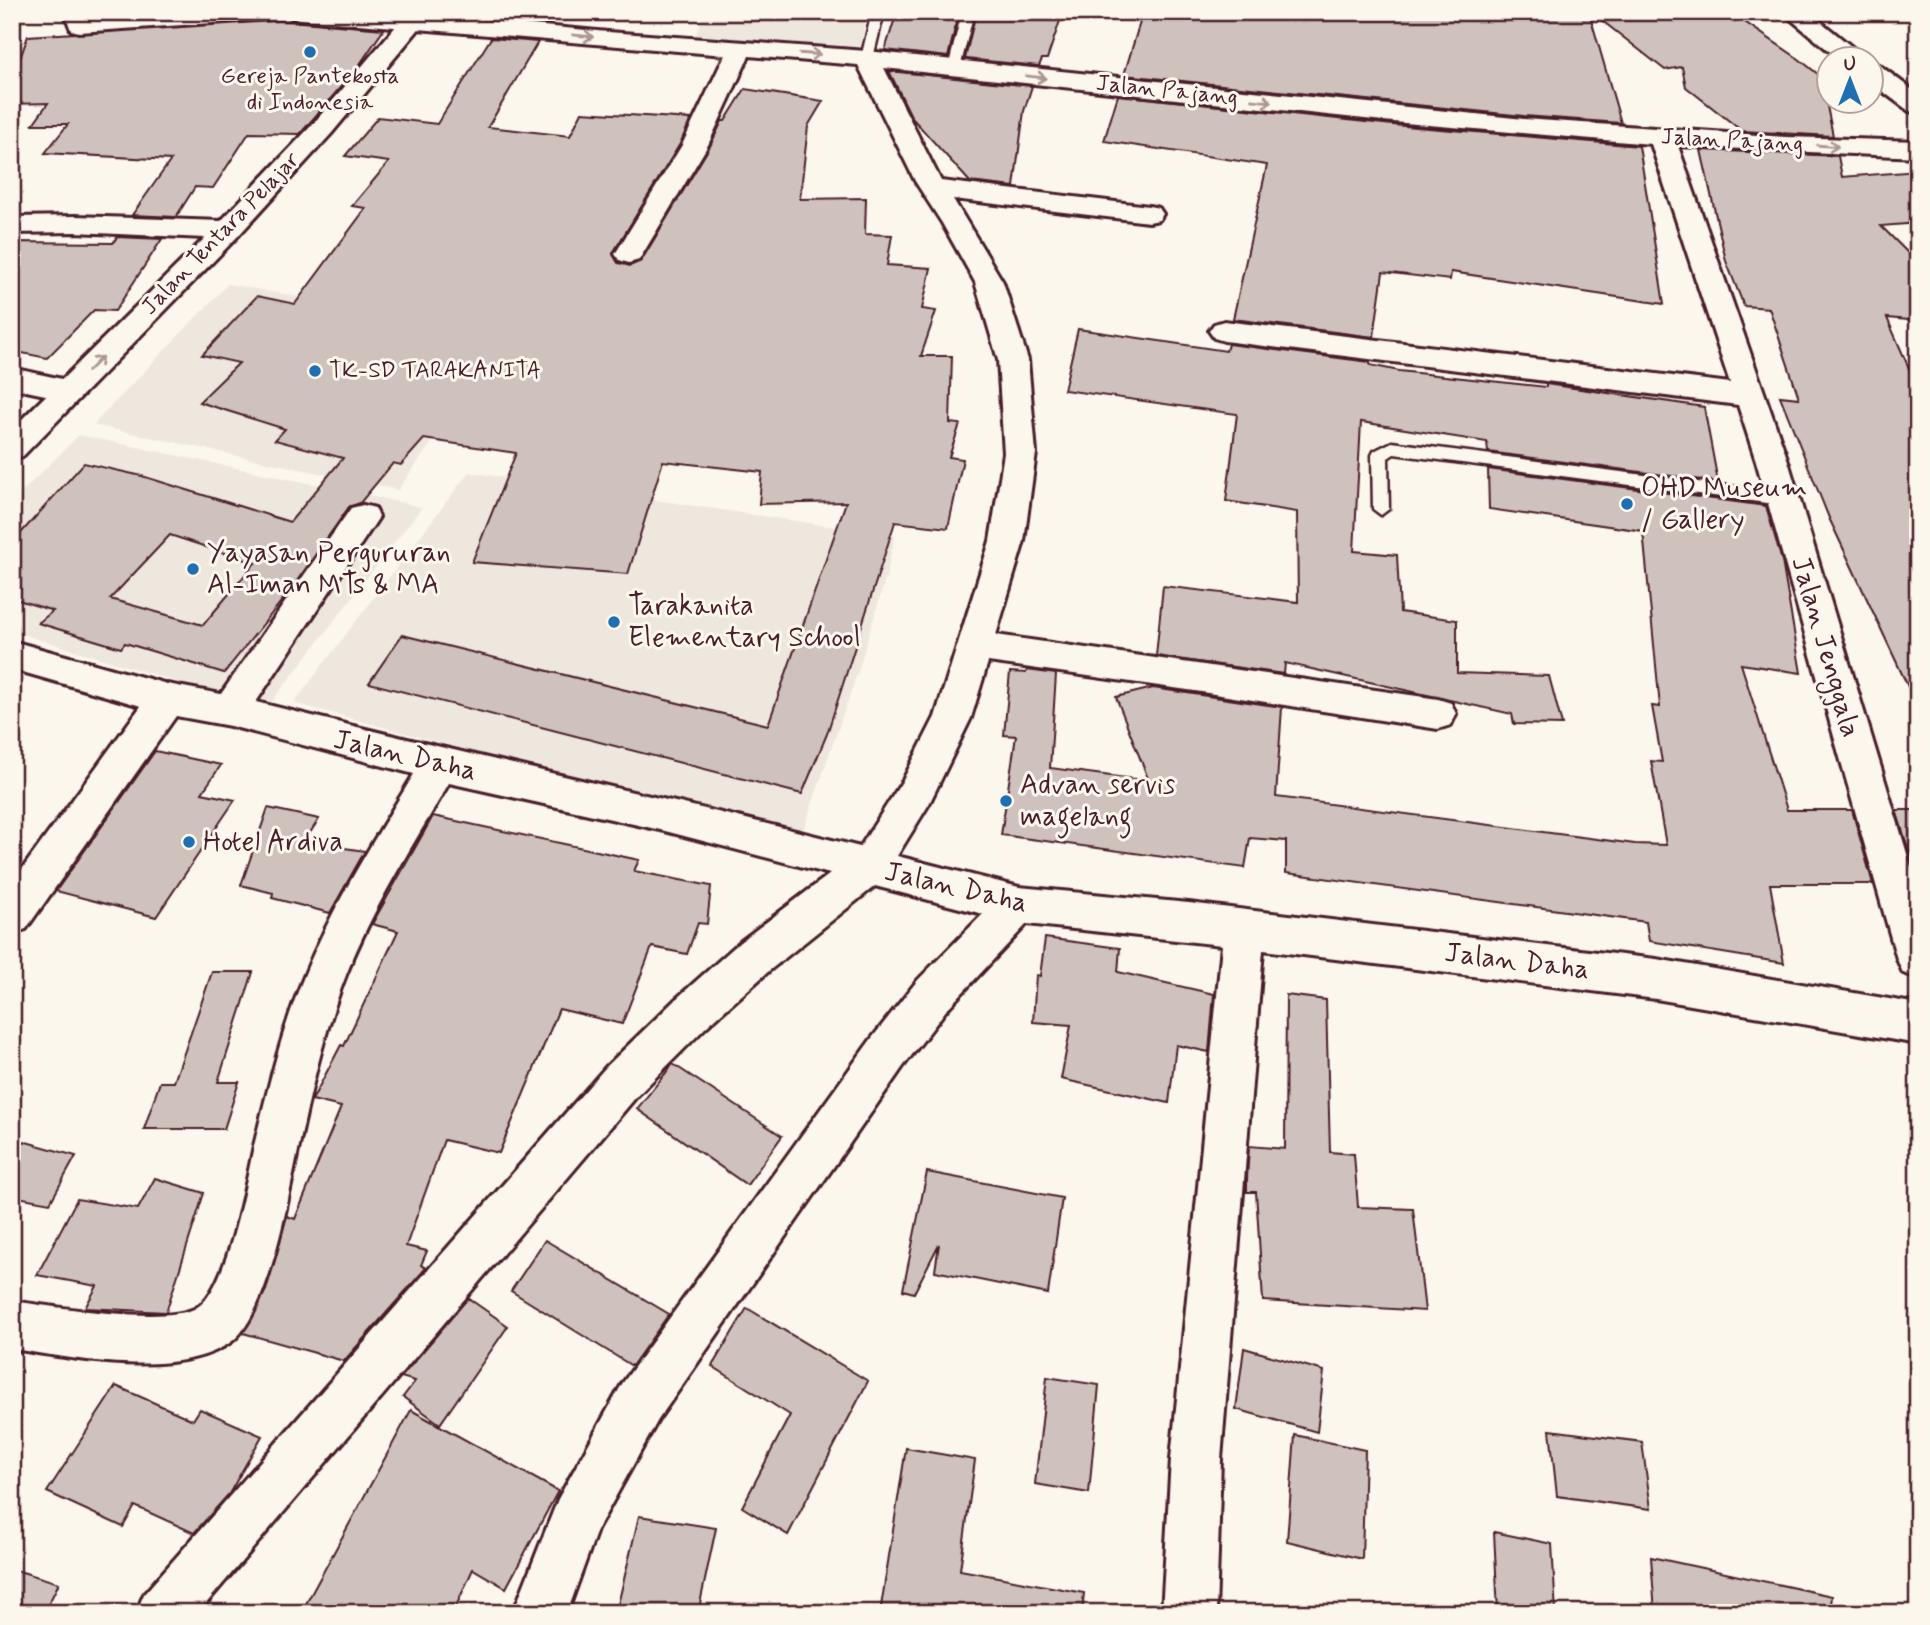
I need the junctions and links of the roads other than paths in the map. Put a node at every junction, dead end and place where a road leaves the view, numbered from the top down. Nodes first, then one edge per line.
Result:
1 (76, 12) edge
2 (272, 12) edge
3 (299, 12) edge
4 (878, 12) edge
5 (968, 12) edge
6 (1794, 12) edge
7 (419, 16) edge
8 (1838, 46) edge
9 (740, 49) junction
10 (867, 58) junction
11 (954, 68) junction
12 (1884, 80) edge
13 (1918, 106) edge
14 (1662, 137) junction
15 (1918, 149) edge
16 (932, 188) junction
17 (1149, 214) dead end
18 (12, 225) edge
19 (228, 230) junction
20 (629, 254) dead end
21 (1224, 331) dead end
22 (12, 377) edge
23 (69, 390) junction
24 (1749, 396) junction
25 (12, 447) edge
26 (1782, 499) junction
27 (1381, 509) dead end
28 (363, 517) dead end
29 (976, 646) junction
30 (12, 655) edge
31 (167, 699) junction
32 (230, 712) junction
33 (1438, 714) dead end
34 (440, 765) junction
35 (868, 868) junction
36 (1019, 905) junction
37 (12, 916) edge
38 (1244, 931) junction
39 (1918, 959) edge
40 (1918, 1024) edge
41 (12, 1325) edge
42 (163, 1613) edge
43 (540, 1613) edge
44 (1189, 1613) edge

1 - 2 street
3 - 7 street, Jalan Pajang
4 - 10 lane
5 - 11 lane
6 - 8 street
7 -> 9 street, Jalan Pajang
7 - 19 street, Jalan Tentara Pelajar
9 -> 10 street, Jalan Pajang
9 - 20 street
10 - 11 street, Jalan Pajang
10 - 16 street
11 -> 14 street, Jalan Pajang
12 - 13 street
14 -> 15 street, Jalan Pajang
14 - 24 street, Jalan Jenggala
16 - 17 street
16 - 29 street
18 - 19 street
23 -> 19 street, Jalan Tentara Pelajar
21 - 24 street
22 - 23 street
23 - 25 street, Jalan Tentara Pelajar
24 - 26 street, Jalan Jenggala
26 - 27 lane
26 - 39 street, Jalan Jenggala
28 - 32 street
29 - 33 street
29 - 35 street
30 - 31 street, Jalan Daha
31 - 32 street, Jalan Daha
31 - 37 street
32 - 34 street, Jalan Daha
34 - 35 street, Jalan Daha
34 - 41 street
35 - 36 street, Jalan Daha
35 - 42 street
36 - 38 street, Jalan Daha
36 - 43 street
38 - 40 street, Jalan Daha
38 - 44 street

